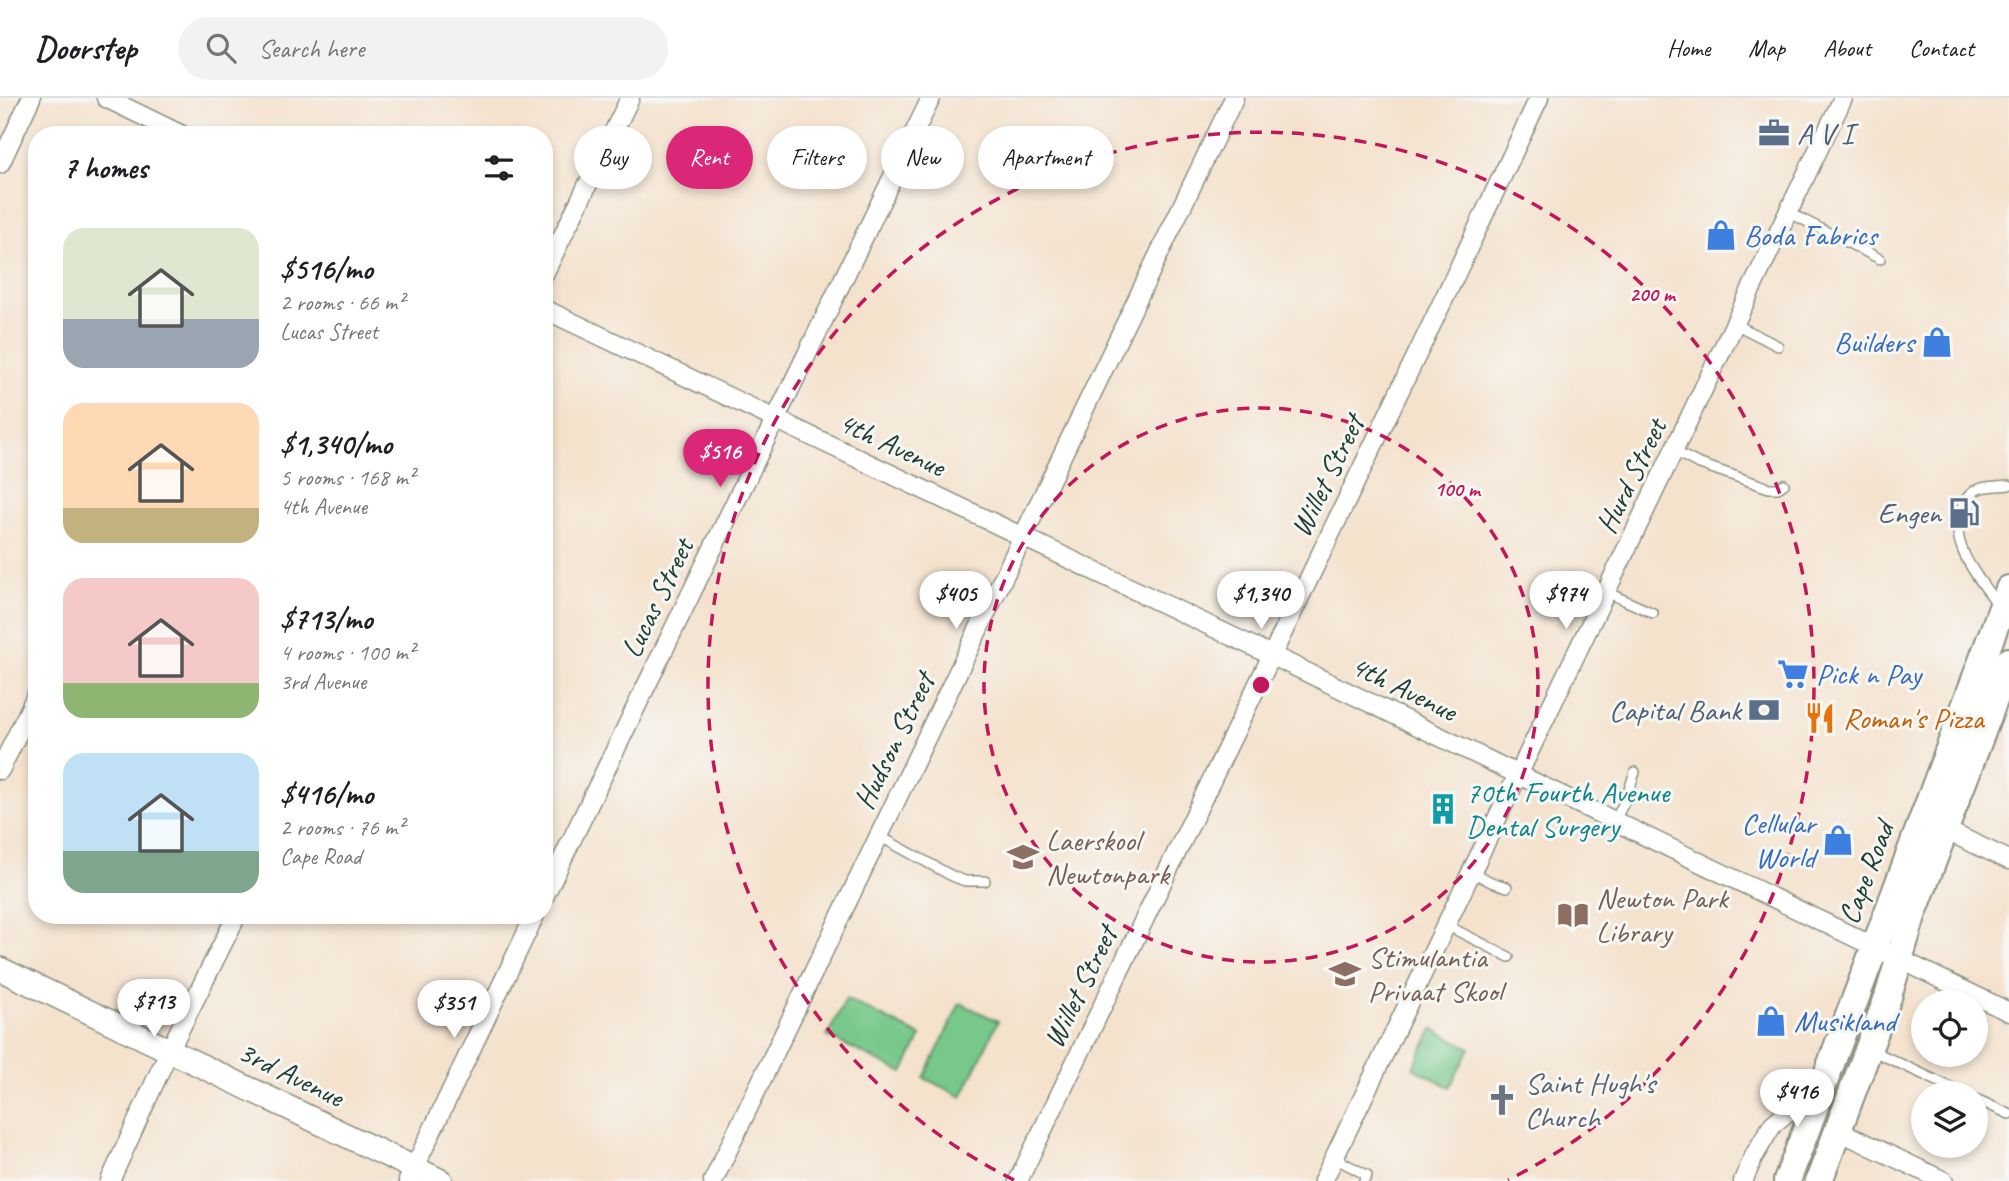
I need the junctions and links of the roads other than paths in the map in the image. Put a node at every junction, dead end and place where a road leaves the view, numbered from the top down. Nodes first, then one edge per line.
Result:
1 (31, 98) edge
2 (106, 98) edge
3 (630, 98) edge
4 (932, 98) edge
5 (1234, 98) edge
6 (1539, 98) edge
7 (1843, 98) edge
8 (164, 126) edge
9 (0, 164) edge
10 (1788, 212) junction
11 (553, 256) edge
12 (1880, 260) dead end
13 (553, 313) edge
14 (1735, 324) junction
15 (1778, 346) dead end
16 (776, 420) junction
17 (1674, 451) junction
18 (1784, 484) dead end
19 (2009, 485) edge
20 (1023, 537) junction
21 (1606, 592) junction
22 (2005, 599) edge
23 (1653, 613) dead end
24 (1272, 655) junction
25 (2009, 661) edge
26 (28, 712) edge
27 (0, 770) edge
28 (1635, 772) dead end
29 (1519, 774) junction
30 (1615, 821) junction
31 (1945, 830) junction
32 (879, 836) junction
33 (2009, 860) edge
34 (1472, 872) junction
35 (553, 878) edge
36 (985, 881) dead end
37 (1507, 887) dead end
38 (232, 924) edge
39 (531, 924) edge
40 (1446, 925) junction
41 (1873, 947) junction
42 (1509, 957) dead end
43 (1900, 960) junction
44 (0, 969) edge
45 (2009, 1012) edge
46 (1870, 1049) junction
47 (169, 1051) junction
48 (1938, 1081) edge
49 (1821, 1090) junction
50 (1988, 1104) edge
51 (2009, 1114) edge
52 (1839, 1131) junction
53 (1334, 1158) junction
54 (411, 1175) edge
55 (110, 1181) edge
56 (441, 1181) edge
57 (713, 1181) edge
58 (1018, 1181) edge
59 (1323, 1181) edge
60 (1364, 1181) edge
61 (1742, 1181) edge
62 (1787, 1181) edge
63 (1819, 1181) edge
64 (1944, 1181) edge

1 - 9 street
2 - 8 street
3 - 11 street
4 - 16 street, Lucas Street
5 - 20 street, Hudson Street
6 - 24 street, Willet Street
7 - 10 street, Hurd Street
10 - 12 lane
10 - 14 street, Hurd Street
13 - 16 street, 4th Avenue
14 - 15 lane
14 - 17 street, Hurd Street
16 - 20 street, 4th Avenue
16 - 35 street, Lucas Street
17 - 18 lane
17 - 21 street, Hurd Street
19 - 22 lane
20 - 24 street, 4th Avenue
20 - 32 street, Hudson Street
21 - 23 lane
21 - 29 street, Hurd Street
22 - 41 main road, Cape Road
24 - 29 street, 4th Avenue
24 - 58 street, Willet Street
25 - 31 main road, Cape Road
26 - 27 street
28 - 30 lane
29 - 30 street, 4th Avenue
29 - 34 street, Hurd Street
30 - 41 street, 4th Avenue
31 - 33 street
31 - 43 main road, Cape Road
32 - 36 lane
32 - 57 street, Hudson Street
34 - 37 lane
34 - 40 street, Hurd Street
38 - 47 street
39 - 54 street
40 - 42 lane
40 - 53 street, Hurd Street
41 - 43 street, 4th Avenue
41 - 49 main road, Cape Road
43 - 45 street, 4th Avenue
43 - 46 main road, Cape Road
44 - 47 street, 3rd Avenue
46 - 48 lane
46 - 52 main road, Cape Road
47 - 54 street, 3rd Avenue
47 - 55 street
49 - 61 street
49 - 62 main road, Cape Road
50 - 51 lane
52 - 63 main road, Cape Road
52 - 64 street
53 - 59 street, Hurd Street
53 - 60 lane
54 - 56 street, 3rd Avenue

